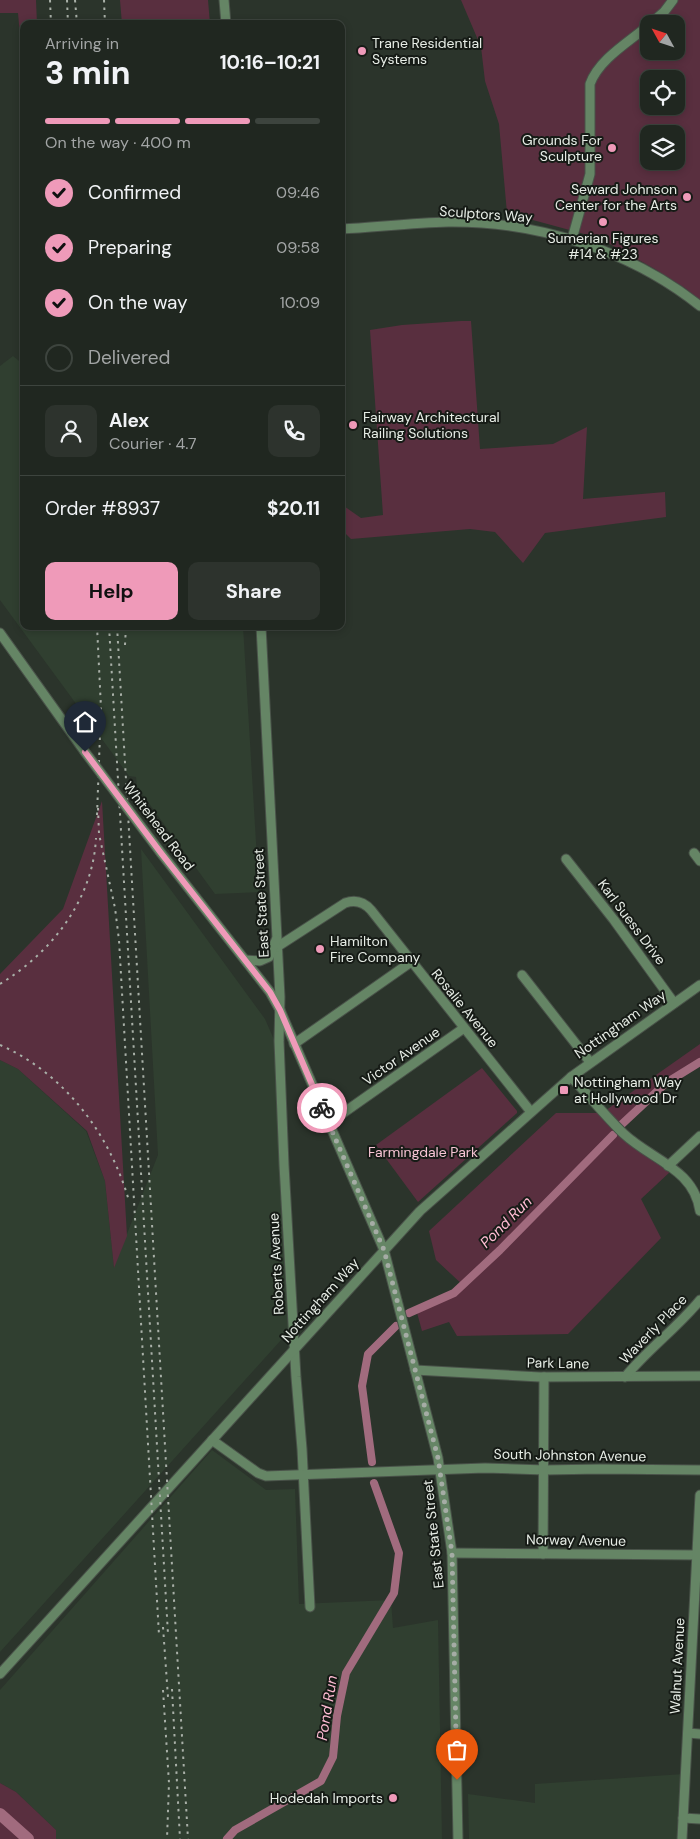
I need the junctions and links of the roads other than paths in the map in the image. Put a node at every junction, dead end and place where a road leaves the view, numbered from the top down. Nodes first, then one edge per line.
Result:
1 (224, 0) edge
2 (673, 0) edge
3 (660, 15) edge
4 (226, 20) edge
5 (640, 32) edge
6 (345, 229) edge
7 (572, 240) junction
8 (700, 306) edge
9 (261, 630) edge
10 (0, 633) edge
11 (694, 853) dead end
12 (566, 859) dead end
13 (700, 861) edge
14 (277, 937) junction
15 (277, 947) junction
16 (244, 960) junction
17 (411, 962) junction
18 (522, 975) dead end
19 (700, 985) edge
20 (674, 1003) junction
21 (280, 1010) junction
22 (464, 1028) junction
23 (294, 1044) junction
24 (590, 1062) junction
25 (572, 1077) junction
26 (532, 1112) junction
27 (329, 1123) junction
28 (700, 1136) edge
29 (668, 1166) junction
30 (700, 1204) edge
31 (384, 1250) junction
32 (700, 1301) edge
33 (295, 1349) junction
34 (416, 1370) junction
35 (700, 1376) edge
36 (544, 1377) junction
37 (626, 1377) junction
38 (212, 1440) junction
39 (440, 1469) junction
40 (545, 1470) junction
41 (700, 1470) edge
42 (303, 1474) junction
43 (700, 1495) edge
44 (452, 1553) junction
45 (543, 1554) junction
46 (698, 1555) edge
47 (310, 1607) dead end
48 (696, 1647) edge
49 (0, 1674) edge
50 (688, 1733) junction
51 (700, 1734) edge
52 (683, 1818) junction
53 (700, 1819) edge
54 (458, 1839) edge
55 (682, 1839) edge

1 - 4 street
2 - 3 street
5 - 7 street
6 - 7 street, Sculptors Way
7 - 8 street, Sculptors Way
9 - 14 street, East State Street
10 - 16 street, Whitehead Road, bridge
11 - 13 street
12 - 20 street, Karl Suess Drive
14 - 15 street, East State Street
14 - 16 street
15 - 17 street, Rosalie Avenue
15 - 21 street, East State Street
16 - 21 street, Whitehead Road
17 - 22 street, Rosalie Avenue
17 - 23 street
18 - 24 street
19 - 20 street, Nottingham Way
20 - 24 street, Nottingham Way
21 - 23 street, East State Street
21 - 33 street, Roberts Avenue
22 - 26 street, Rosalie Avenue
22 - 27 street, Victor Avenue
23 - 27 street, East State Street
24 - 25 street, Nottingham Way
25 - 26 street, Nottingham Way
25 - 29 street
26 - 31 street, Nottingham Way
27 - 31 street, East State Street
28 - 29 street
29 - 30 street
31 - 33 street, Nottingham Way
31 - 34 street, East State Street
32 - 37 street, Waverly Place
33 - 38 street, Nottingham Way
33 - 42 street, Roberts Avenue
34 - 36 street, Park Lane
34 - 39 street, East State Street
35 - 37 street, Park Lane
36 - 37 street, Park Lane
36 - 40 street
38 - 42 street, South Johnston Avenue
38 - 49 street, Nottingham Way
39 - 40 street, South Johnston Avenue
39 - 42 street, South Johnston Avenue
39 - 44 street, East State Street
40 - 41 street, South Johnston Avenue
40 - 45 street
42 - 47 street, Roberts Avenue
43 - 46 street, Walnut Avenue
44 - 45 street, Norway Avenue
44 - 54 street, East State Street
45 - 46 street, Norway Avenue
46 - 48 street, Walnut Avenue
48 - 50 street, Walnut Avenue
50 - 51 street
50 - 52 street, Walnut Avenue
52 - 53 street
52 - 55 street, Walnut Avenue

